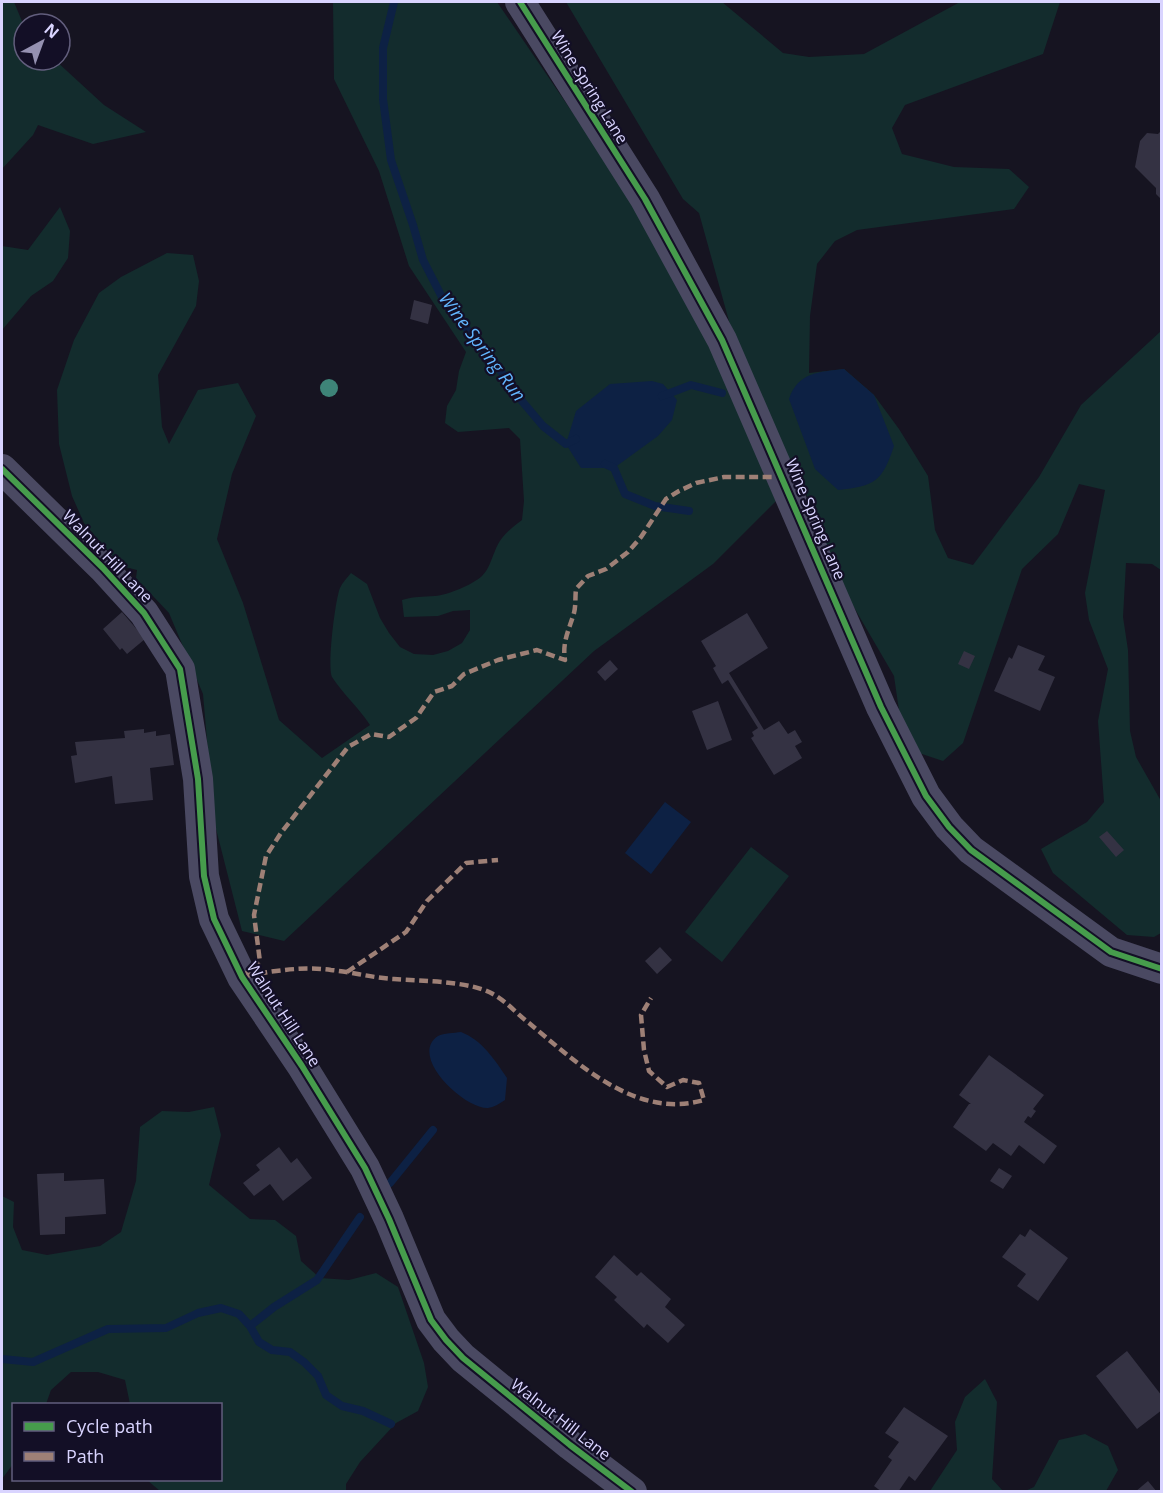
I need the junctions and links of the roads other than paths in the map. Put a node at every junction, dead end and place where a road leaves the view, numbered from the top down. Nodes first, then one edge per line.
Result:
1 (520, 2) edge
2 (2, 469) edge
3 (1161, 969) edge
4 (632, 1491) edge

1 - 3 street, Wine Spring Lane
2 - 4 street, Walnut Hill Lane

